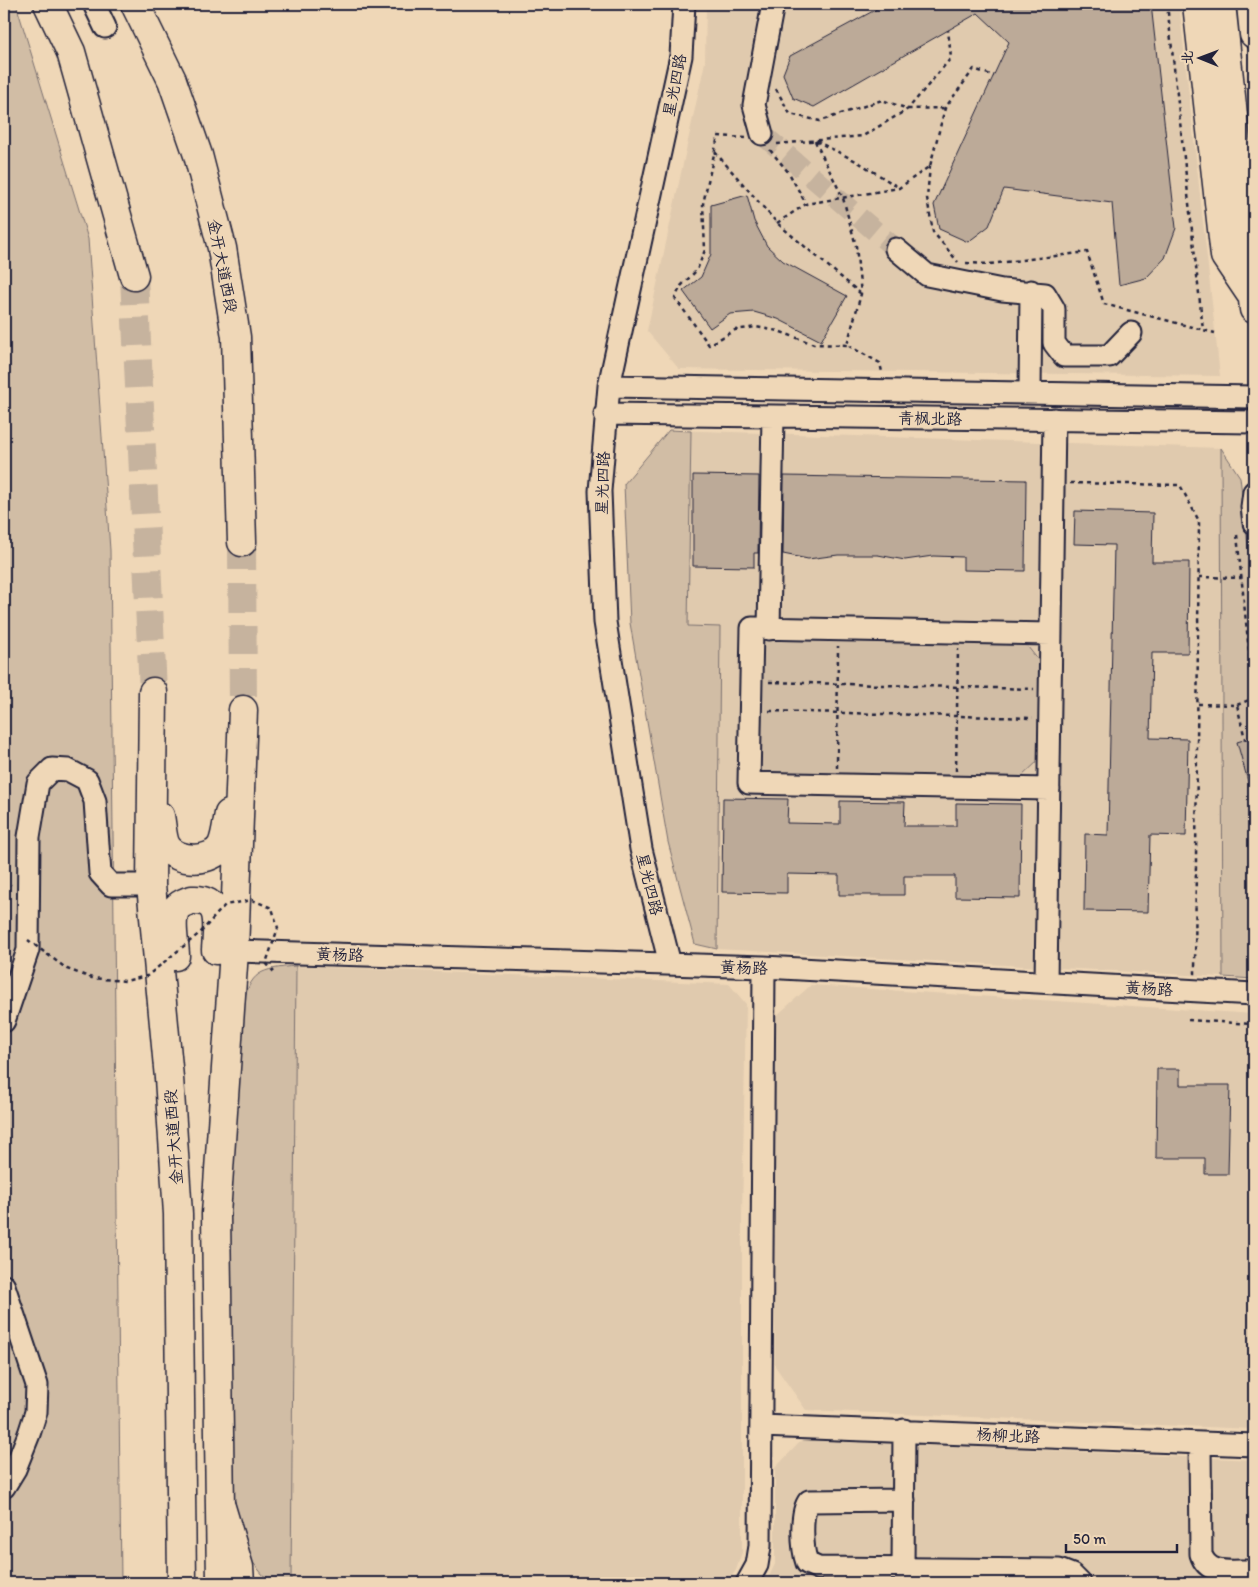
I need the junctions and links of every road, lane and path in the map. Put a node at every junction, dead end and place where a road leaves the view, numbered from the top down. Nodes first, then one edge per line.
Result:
1 (48, 4) edge
2 (94, 4) edge
3 (109, 4) edge
4 (135, 4) edge
5 (684, 4) edge
6 (796, 4) edge
7 (1167, 4) edge
8 (1197, 4) edge
9 (1221, 4) edge
10 (1251, 4) edge
11 (779, 9) edge
12 (948, 30) dead end
13 (1254, 34) edge
14 (994, 76) dead end
15 (772, 82) dead end
16 (944, 108) junction
17 (908, 109) junction
18 (764, 140) junction
19 (815, 140) junction
20 (715, 152) junction
21 (930, 166) junction
22 (899, 188) junction
23 (843, 198) junction
24 (806, 204) junction
25 (776, 223) junction
26 (896, 249) tunnel mouth
27 (990, 264) junction
28 (134, 276) tunnel mouth
29 (1002, 290) junction
30 (1031, 291) junction
31 (861, 294) junction
32 (1253, 302) edge
33 (1203, 330) junction
34 (1131, 333) dead end
35 (1215, 333) dead end
36 (847, 345) junction
37 (882, 372) dead end
38 (609, 386) junction
39 (1030, 393) junction
40 (1254, 397) edge
41 (605, 414) junction
42 (773, 416) junction
43 (1054, 419) junction
44 (1254, 422) edge
45 (1053, 483) junction
46 (1254, 492) edge
47 (1246, 529) edge
48 (242, 542) tunnel mouth
49 (1199, 577) junction
50 (1242, 578) junction
51 (769, 628) junction
52 (838, 630) junction
53 (959, 632) junction
54 (1051, 634) junction
55 (751, 682) junction
56 (838, 684) junction
57 (958, 687) junction
58 (1050, 689) junction
59 (153, 692) tunnel mouth
60 (1254, 699) edge
61 (1198, 704) junction
62 (1237, 705) junction
63 (243, 710) tunnel mouth
64 (750, 711) junction
65 (837, 713) junction
66 (957, 716) junction
67 (1050, 718) junction
68 (1245, 739) dead end
69 (241, 766) junction
70 (152, 770) junction
71 (836, 785) junction
72 (956, 787) junction
73 (1049, 789) junction
74 (151, 885) junction
75 (28, 940) junction
76 (234, 951) junction
77 (670, 964) junction
78 (764, 967) junction
79 (274, 972) dead end
80 (1195, 972) dead end
81 (1046, 982) junction
82 (1254, 994) edge
83 (1188, 1020) dead end
84 (4, 1021) edge
85 (1254, 1024) edge
86 (169, 1078) junction
87 (224, 1093) junction
88 (4, 1286) edge
89 (761, 1426) junction
90 (904, 1430) junction
91 (1200, 1444) junction
92 (1254, 1445) edge
93 (4, 1487) edge
94 (904, 1500) junction
95 (903, 1569) junction
96 (1254, 1571) edge
97 (237, 1579) edge
98 (182, 1583) edge
99 (747, 1583) edge
100 (1080, 1583) edge

1 - 28 main road
2 - 3 street
4 - 48 main road, 金开大道西段
5 - 38 street, 星光四路
6 - 11 path
7 - 33 path
8 - 32 main road
9 - 32 main road
10 - 13 main road
11 - 18 street
12 - 17 path
14 - 16 path
15 - 17 path
16 - 17 path
16 - 21 path
17 - 19 path
18 - 19 path
18 - 20 path
18 - 24 path
19 - 22 path
19 - 23 path
20 - 25 path
20 - 36 path
21 - 22 path
21 - 27 path
22 - 23 path
23 - 24 path
23 - 31 path
24 - 25 path
25 - 31 path
26 - 29 street
27 - 29 path
27 - 33 path
29 - 30 street
30 - 34 street
30 - 39 street
31 - 36 path
33 - 35 path
36 - 37 path
38 - 39 street, 青枫北路
38 - 41 street, 星光四路
39 - 40 street, 青枫北路
41 - 42 street, 青枫北路
41 - 77 street, 星光四路
42 - 43 street, 青枫北路
42 - 51 street
43 - 44 street, 青枫北路
43 - 45 street
45 - 49 path
45 - 54 street
46 - 47 street
47 - 50 path
49 - 50 path
49 - 61 path
50 - 60 path
51 - 52 street
51 - 55 street
52 - 53 street
52 - 56 path
53 - 54 street
53 - 57 path
54 - 58 street
55 - 56 path
55 - 64 street
56 - 57 path
56 - 65 path
57 - 58 path
57 - 66 path
58 - 67 street
59 - 70 main road, 金开大道西段
60 - 62 path
61 - 62 path
61 - 80 path
62 - 68 path
63 - 69 main road
64 - 65 path
64 - 71 street
65 - 66 path
65 - 71 path
66 - 67 path
66 - 72 path
67 - 73 street
69 - 70 main road
69 - 76 main road
70 - 74 main road, 金开大道西段
71 - 72 street
72 - 73 street
73 - 81 street
74 - 75 street
74 - 86 main road, 金开大道西段
75 - 79 path, bridge
75 - 84 street
76 - 77 street, 黄杨路
76 - 87 main road
77 - 78 street, 黄杨路
78 - 81 street, 黄杨路
78 - 89 street
81 - 82 street, 黄杨路
83 - 85 path
86 - 87 main road
86 - 98 main road, 金开大道西段
87 - 97 main road
88 - 93 street
89 - 90 street, 杨柳北路
89 - 99 street
90 - 91 street, 杨柳北路
90 - 94 street
91 - 92 street, 杨柳北路
91 - 96 street
94 - 95 street
94 - 95 street
95 - 100 street

